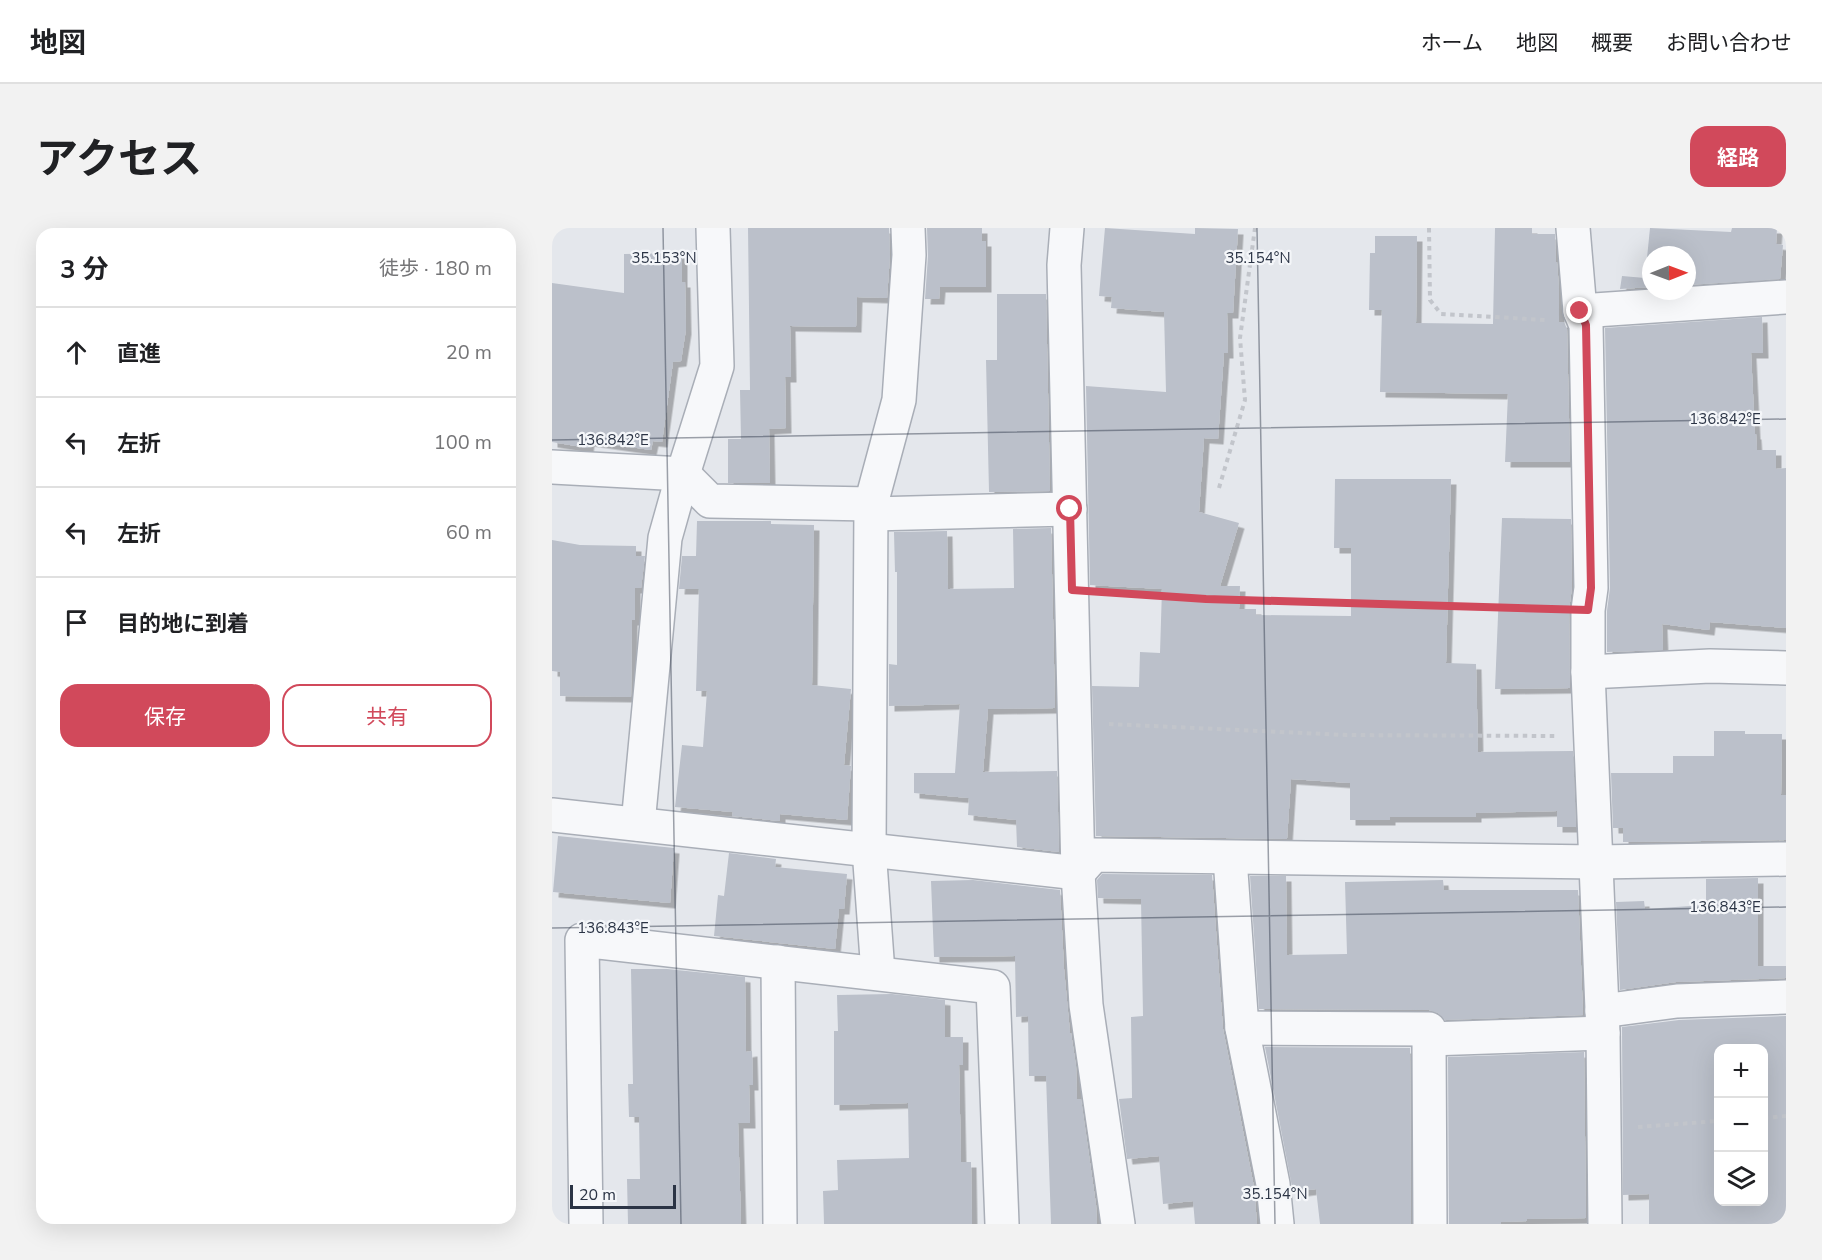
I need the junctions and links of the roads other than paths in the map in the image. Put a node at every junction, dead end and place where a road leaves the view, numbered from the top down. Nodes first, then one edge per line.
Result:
1 (713, 228) edge
2 (908, 228) edge
3 (1066, 228) edge
4 (1573, 228) edge
5 (1786, 297) edge
6 (1580, 311) junction
7 (552, 467) edge
8 (683, 474) junction
9 (872, 509) junction
10 (1070, 509) junction
11 (1786, 668) edge
12 (1588, 672) junction
13 (552, 815) edge
14 (638, 824) junction
15 (868, 849) junction
16 (1230, 858) junction
17 (1786, 859) edge
18 (1596, 862) junction
19 (1078, 873) junction
20 (778, 962) junction
21 (878, 973) junction
22 (1786, 997) edge
23 (1602, 1022) junction
24 (1242, 1028) junction
25 (1429, 1039) junction
26 (586, 1224) edge
27 (780, 1224) edge
28 (1002, 1224) edge
29 (1118, 1224) edge
30 (1277, 1224) edge
31 (1430, 1224) edge
32 (1605, 1224) edge

1 - 8 street
2 - 9 street
3 - 10 street
4 - 6 street
5 - 6 street
6 - 12 street
7 - 8 street
8 - 9 street
8 - 14 street
9 - 10 street
9 - 15 street
10 - 19 street
11 - 12 street
12 - 18 street
13 - 14 street
14 - 15 street
15 - 19 street
15 - 21 street
16 - 18 street
16 - 19 street
16 - 24 street
17 - 18 street
18 - 23 street
19 - 29 street
20 - 21 street
20 - 26 street
20 - 27 street
21 - 28 street
22 - 23 street
23 - 25 street
23 - 32 street
24 - 25 street
24 - 30 street
25 - 31 street

